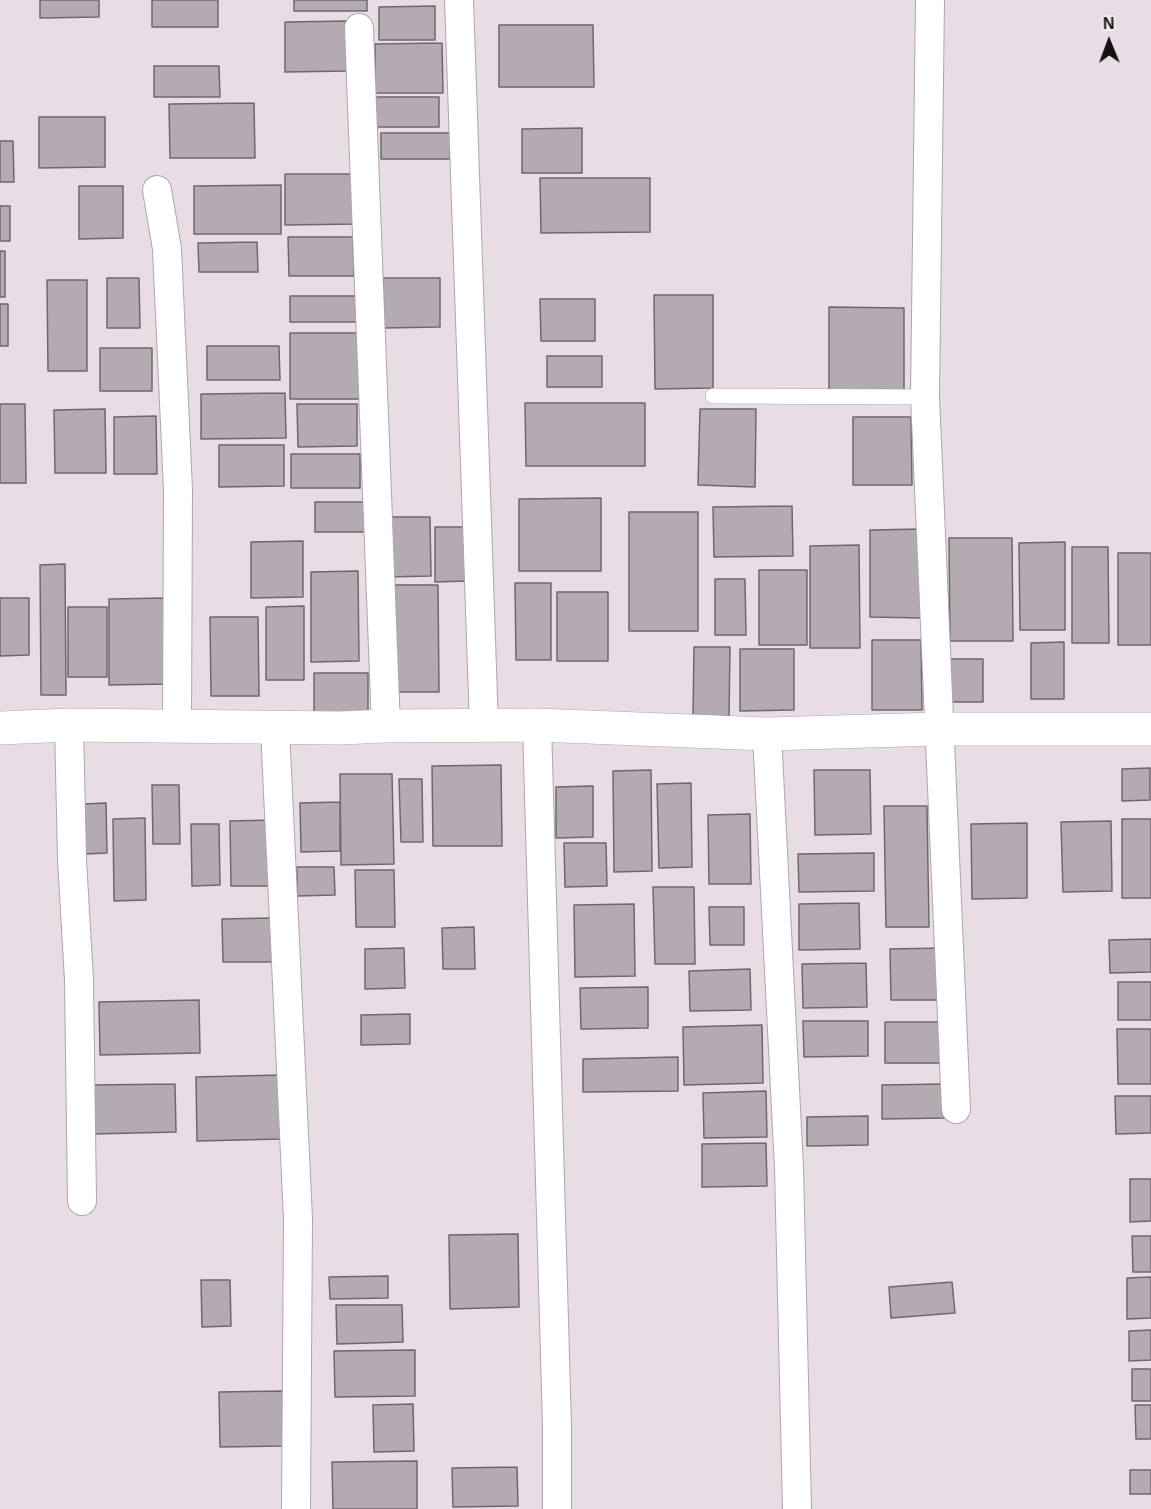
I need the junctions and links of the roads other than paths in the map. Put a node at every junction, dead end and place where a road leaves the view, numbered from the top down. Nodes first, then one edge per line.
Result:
1 (459, 0) edge
2 (930, 0) edge
3 (359, 28) dead end
4 (157, 190) dead end
5 (713, 396) dead end
6 (925, 397) junction
7 (69, 725) junction
8 (537, 725) junction
9 (177, 726) junction
10 (386, 726) junction
11 (484, 726) junction
12 (0, 728) edge
13 (275, 728) junction
14 (938, 729) junction
15 (1151, 729) edge
16 (767, 734) junction
17 (956, 1109) dead end
18 (82, 1201) dead end
19 (296, 1509) edge
20 (557, 1509) edge
21 (797, 1509) edge

1 - 11 street
2 - 6 street
3 - 10 street
4 - 9 street
5 - 6 lane
6 - 14 street
7 - 9 street
7 - 12 street
7 - 18 street
8 - 11 street
8 - 16 street
8 - 20 street
9 - 13 street
10 - 11 street
10 - 13 street
13 - 19 street
14 - 15 street
14 - 16 street
14 - 17 street
16 - 21 street

